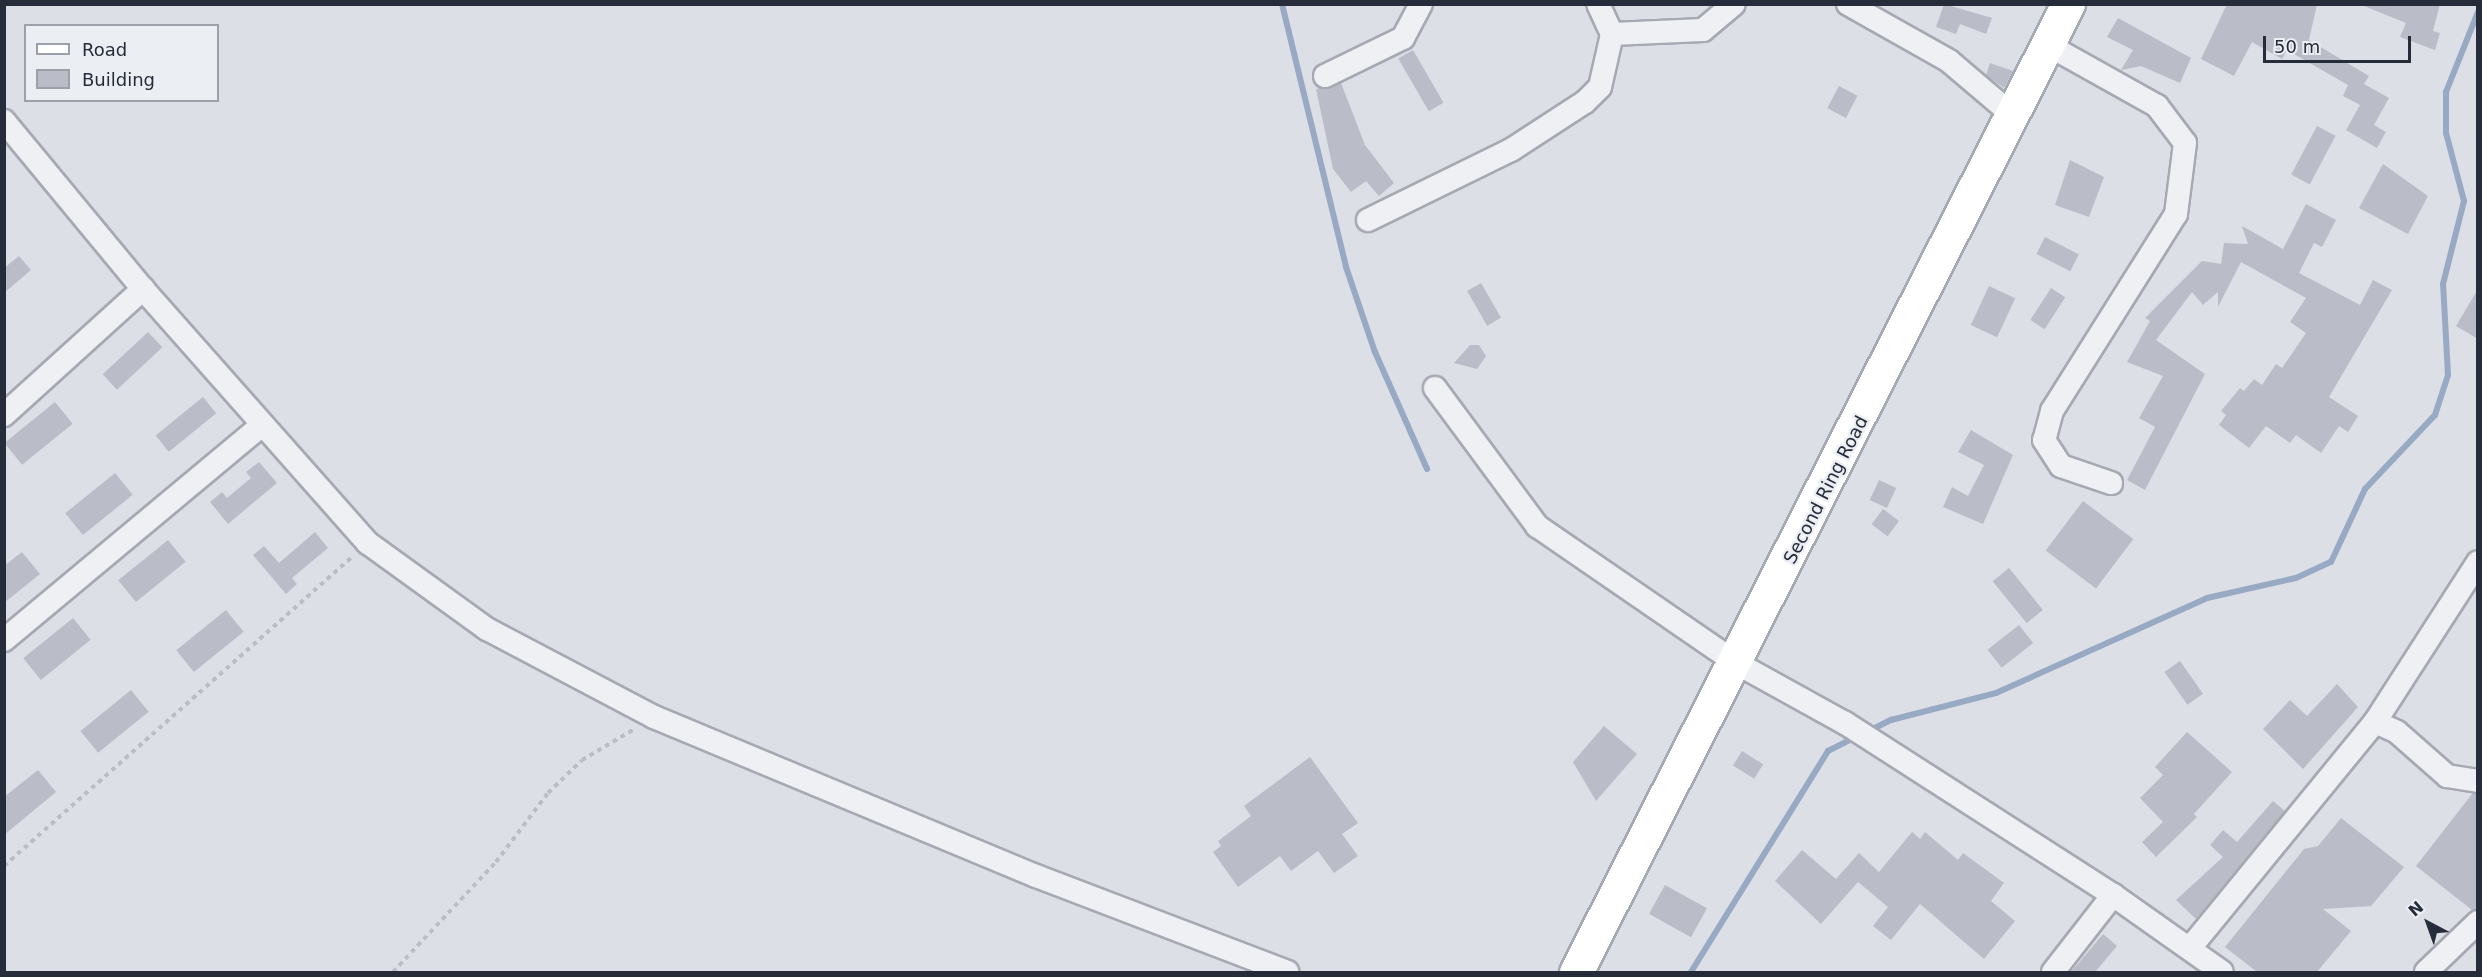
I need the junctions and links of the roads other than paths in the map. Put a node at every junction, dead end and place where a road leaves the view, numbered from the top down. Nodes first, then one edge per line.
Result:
1 (1421, 4) edge
2 (1598, 4) edge
3 (1734, 4) edge
4 (1848, 4) edge
5 (2068, 4) edge
6 (1612, 34) junction
7 (2048, 45) junction
8 (1325, 76) dead end
9 (2015, 117) junction
10 (4, 121) edge
11 (1368, 220) dead end
12 (143, 289) junction
13 (1435, 388) dead end
14 (4, 415) edge
15 (262, 425) junction
16 (2111, 483) dead end
17 (2478, 562) edge
18 (4, 640) edge
19 (1738, 664) junction
20 (2375, 722) junction
21 (2478, 781) edge
22 (2113, 895) junction
23 (2478, 922) edge
24 (2190, 948) junction
25 (1287, 972) edge
26 (1576, 972) edge
27 (2053, 972) edge
28 (2222, 972) edge
29 (2426, 972) edge

1 - 8 street
2 - 6 street
3 - 6 street
4 - 9 street
5 - 7 main road, Second Ring Road
6 - 11 street
7 - 9 main road, Second Ring Road
7 - 16 street
9 - 19 main road, Second Ring Road
10 - 12 street
12 - 14 street
12 - 15 street
13 - 19 street
15 - 18 street
15 - 25 street
17 - 20 street
19 - 22 street
19 - 26 main road, Second Ring Road
20 - 21 street
20 - 24 street
22 - 24 street
22 - 27 street
23 - 29 street
24 - 28 street

